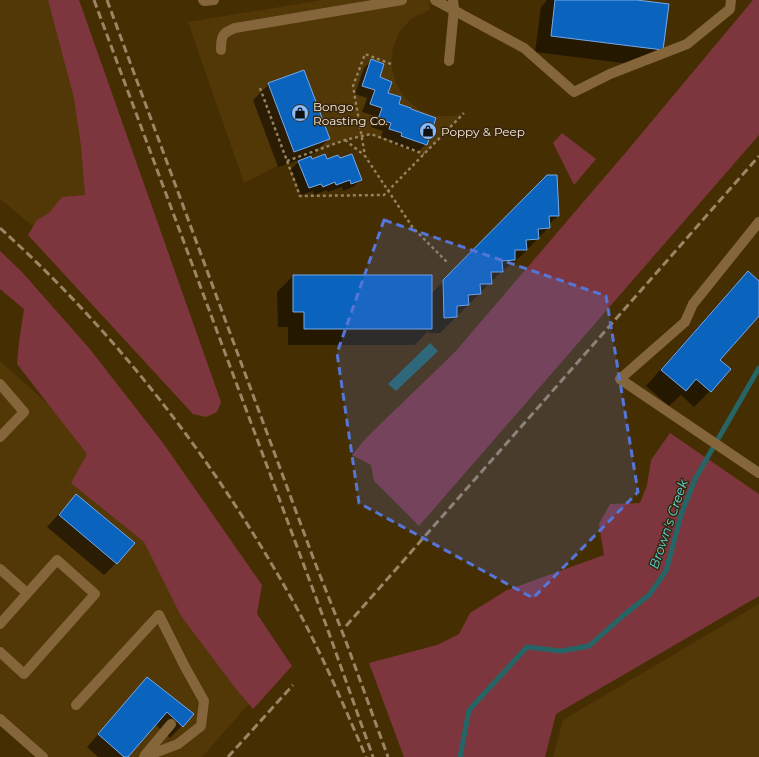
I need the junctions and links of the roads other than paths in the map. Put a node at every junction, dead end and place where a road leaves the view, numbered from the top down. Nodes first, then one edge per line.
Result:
1 (203, 0) edge
2 (214, 0) edge
3 (402, 0) edge
4 (435, 0) edge
5 (731, 0) edge
6 (453, 5) edge
7 (221, 50) dead end
8 (449, 61) dead end
9 (759, 222) edge
10 (0, 384) edge
11 (0, 438) edge
12 (759, 473) edge
13 (0, 569) edge
14 (27, 593) junction
15 (0, 624) edge
16 (0, 652) edge
17 (76, 705) dead end
18 (0, 719) edge
19 (171, 724) dead end
20 (43, 757) edge

1 - 2 street
3 - 7 street
4 - 6 street
5 - 6 street
6 - 8 street
9 - 12 street
10 - 11 street
13 - 14 street
14 - 15 street
14 - 16 street
17 - 19 street
18 - 20 street

